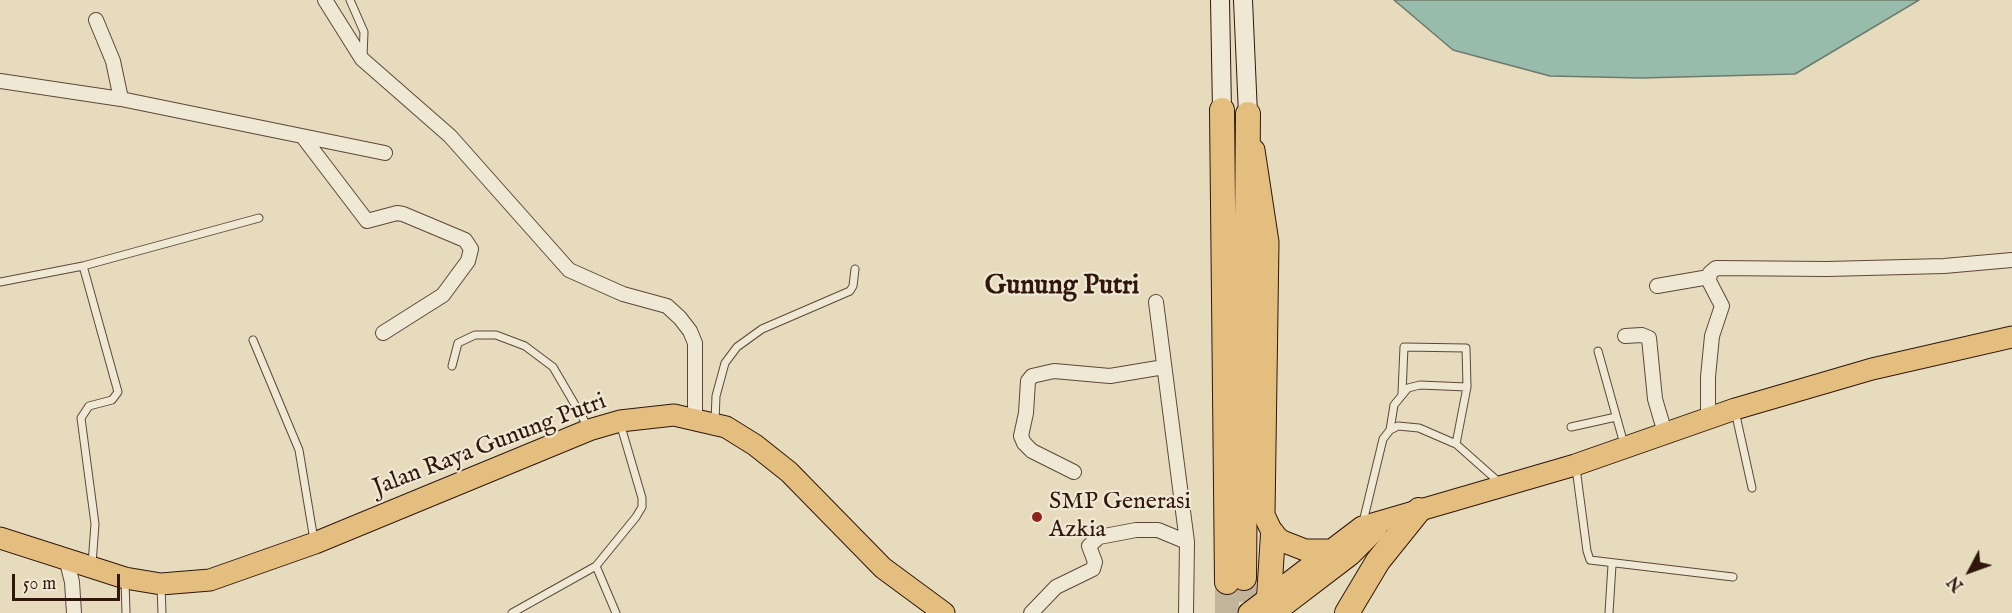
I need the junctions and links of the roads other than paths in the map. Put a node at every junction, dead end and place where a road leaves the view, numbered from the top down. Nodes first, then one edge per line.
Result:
1 (325, 0) edge
2 (350, 0) edge
3 (1220, 0) edge
4 (1243, 0) edge
5 (96, 20) dead end
6 (363, 59) junction
7 (0, 81) edge
8 (121, 99) junction
9 (1222, 110) joint
10 (1248, 114) junction
11 (303, 136) junction
12 (385, 153) dead end
13 (259, 218) dead end
14 (2012, 260) edge
15 (83, 266) junction
16 (855, 269) dead end
17 (1709, 277) junction
18 (0, 282) edge
19 (1657, 286) dead end
20 (1156, 302) dead end
21 (383, 333) dead end
22 (1625, 336) dead end
23 (2012, 337) edge
24 (253, 340) dead end
25 (1598, 351) dead end
26 (452, 366) dead end
27 (1164, 367) junction
28 (1467, 387) junction
29 (1402, 393) junction
30 (1735, 409) junction
31 (1616, 417) junction
32 (1708, 418) junction
33 (620, 421) junction
34 (705, 421) junction
35 (1571, 427) dead end
36 (589, 430) junction
37 (1390, 430) junction
38 (1665, 433) junction
39 (1456, 444) junction
40 (1625, 449) junction
41 (1575, 465) junction
42 (1074, 472) dead end
43 (1504, 486) junction
44 (1752, 488) dead end
45 (1419, 510) junction
46 (1382, 522) junction
47 (1362, 527) junction
48 (1273, 534) junction
49 (0, 538) edge
50 (1187, 542) junction
51 (315, 543) junction
52 (1330, 550) junction
53 (66, 558) junction
54 (1612, 565) junction
55 (91, 566) junction
56 (596, 566) junction
57 (1734, 577) dead end
58 (124, 578) junction
59 (161, 584) junction
60 (1270, 607) edge
61 (74, 613) edge
62 (126, 613) edge
63 (162, 613) edge
64 (512, 613) edge
65 (616, 613) edge
66 (944, 613) edge
67 (1031, 613) edge
68 (1186, 613) edge
69 (1249, 613) edge
70 (1347, 613) edge
71 (1609, 613) edge

1 - 6 street
2 - 6 lane
3 - 9 street
4 - 10 street
5 - 8 street
6 - 34 street
7 - 8 street
8 - 11 street
9 - 10 highway
10 - 48 main road
11 - 12 street
11 - 21 street
13 - 15 lane
14 - 17 street
15 - 18 lane
15 - 55 lane
16 - 34 lane
17 - 19 street
17 - 32 street
20 - 27 street
22 - 38 street
23 - 30 main road
24 - 51 lane
25 - 31 lane
26 - 36 lane
27 - 42 street
27 - 50 street
28 - 29 lane
28 - 29 lane
28 - 39 lane
29 - 37 lane
30 - 32 main road
30 - 44 lane
31 - 35 lane
31 - 40 lane
32 - 38 main road
33 - 34 main road, Jalan Raya Gunung Putri
33 - 36 main road, Jalan Raya Gunung Putri
33 - 56 lane
34 - 66 main road, Jalan Raya Gunung Putri
36 - 51 main road, Jalan Raya Gunung Putri
37 - 39 lane
37 - 47 lane
38 - 40 main road
39 - 43 lane
40 - 41 main road
41 - 43 main road
41 - 54 lane
43 - 45 main road
45 - 46 main road
45 - 70 highway
46 - 47 main road
46 - 60 main road
47 - 52 main road
48 - 52 main road
48 - 60 highway
49 - 53 main road, Jalan Raya Gunung Putri
50 - 67 street
50 - 68 street
51 - 59 main road, Jalan Raya Gunung Putri
52 - 60 main road
53 - 55 main road, Jalan Raya Gunung Putri
53 - 61 street
54 - 57 lane
54 - 71 lane
55 - 58 main road, Jalan Raya Gunung Putri
56 - 64 lane
56 - 65 lane
58 - 59 main road, Jalan Raya Gunung Putri
58 - 62 lane
59 - 63 lane
60 - 69 main road

